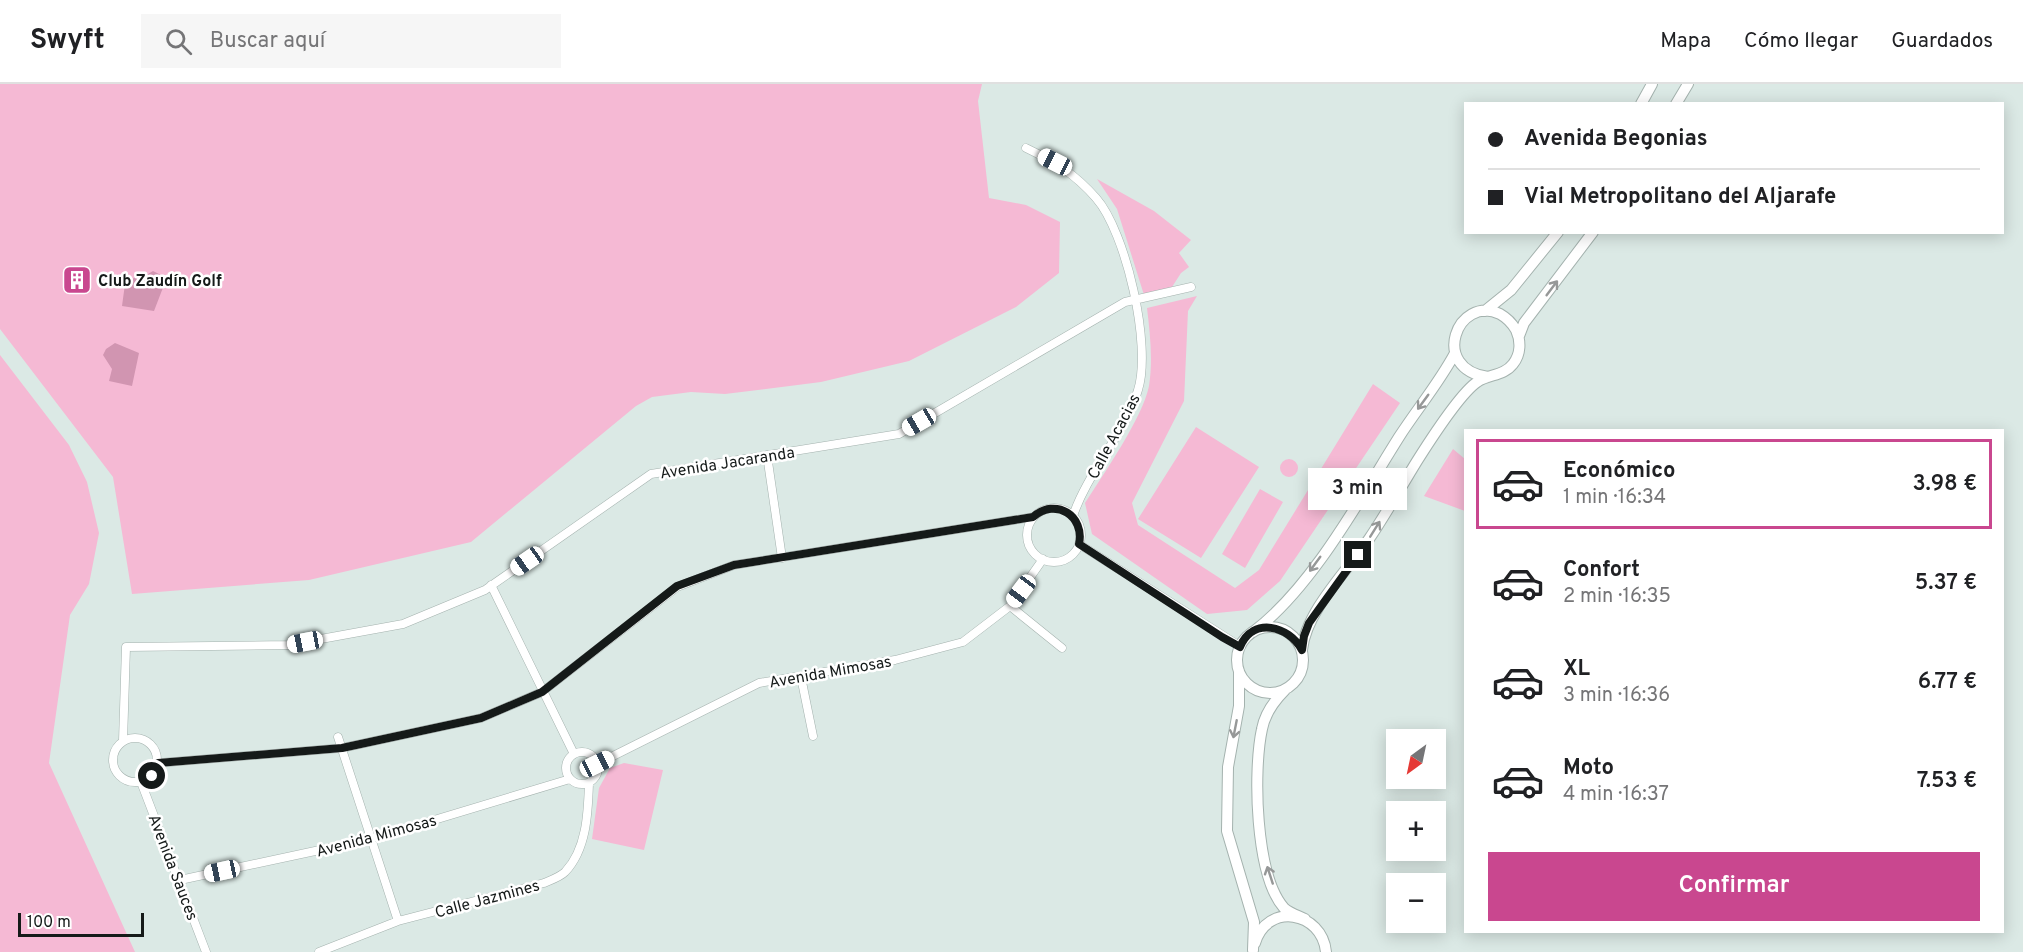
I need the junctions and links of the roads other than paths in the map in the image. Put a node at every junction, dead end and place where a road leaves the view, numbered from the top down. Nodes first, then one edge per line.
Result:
1 (1653, 84) edge
2 (1688, 84) edge
3 (1642, 102) edge
4 (1677, 102) edge
5 (1026, 147) dead end
6 (1556, 234) edge
7 (1591, 234) edge
8 (1191, 287) dead end
9 (1135, 300) junction
10 (1485, 311) junction
11 (1519, 336) junction
12 (1455, 353) junction
13 (1488, 377) junction
14 (766, 455) junction
15 (1073, 516) junction
16 (1033, 517) junction
17 (1079, 544) junction
18 (782, 558) junction
19 (1043, 559) junction
20 (491, 585) junction
21 (1010, 606) junction
22 (1253, 632) junction
23 (1240, 647) junction
24 (1062, 648) dead end
25 (1302, 650) junction
26 (1239, 671) junction
27 (801, 677) junction
28 (1285, 690) junction
29 (542, 692) junction
30 (813, 736) dead end
31 (338, 737) dead end
32 (123, 741) junction
33 (342, 748) junction
34 (574, 754) junction
35 (158, 763) junction
36 (597, 764) junction
37 (570, 779) junction
38 (141, 782) junction
39 (590, 783) junction
40 (371, 839) junction
41 (180, 880) junction
42 (1305, 919) junction
43 (398, 921) junction
44 (1253, 951) edge
45 (206, 952) edge
46 (319, 952) edge
47 (1326, 952) edge

1 - 3 main road
2 - 4 main road
5 - 9 street, Calle Acacias
6 - 10 main road
11 -> 7 main road
8 - 9 street, Avenida Jacaranda
9 - 14 street, Avenida Jacaranda
9 - 15 street, Calle Acacias
10 - 11 main road
10 - 12 main road
11 - 13 main road
12 - 13 main road
12 -> 22 main road
25 -> 13 main road
14 - 18 street
14 - 20 street, Avenida Jacaranda
15 - 16 street
15 - 17 street
16 - 18 street
16 - 19 street
17 - 19 street
17 - 23 street
18 - 29 street
19 - 21 street, Avenida Mimosas
20 - 29 street
20 - 32 street, Avenida Jacaranda
21 - 24 street
21 - 27 street, Avenida Mimosas
22 - 23 main road
22 - 25 main road
23 - 26 main road
25 - 28 main road
26 - 28 main road
26 -> 44 main road
27 - 30 street
27 - 36 street, Avenida Mimosas
42 -> 28 main road
29 - 33 street
29 - 34 street
31 - 33 street
32 - 35 street
32 - 38 street
33 - 35 street
33 - 40 street
34 - 36 street
34 - 37 street
35 - 38 street
36 - 39 street
37 - 39 street
37 - 40 street, Avenida Mimosas
38 - 41 street, Avenida Sauces
39 - 43 street, Calle Jazmines
40 - 41 street, Avenida Mimosas
40 - 43 street
41 - 45 street, Avenida Sauces
42 - 44 main road
42 - 47 main road
43 - 46 street, Calle Jazmines

